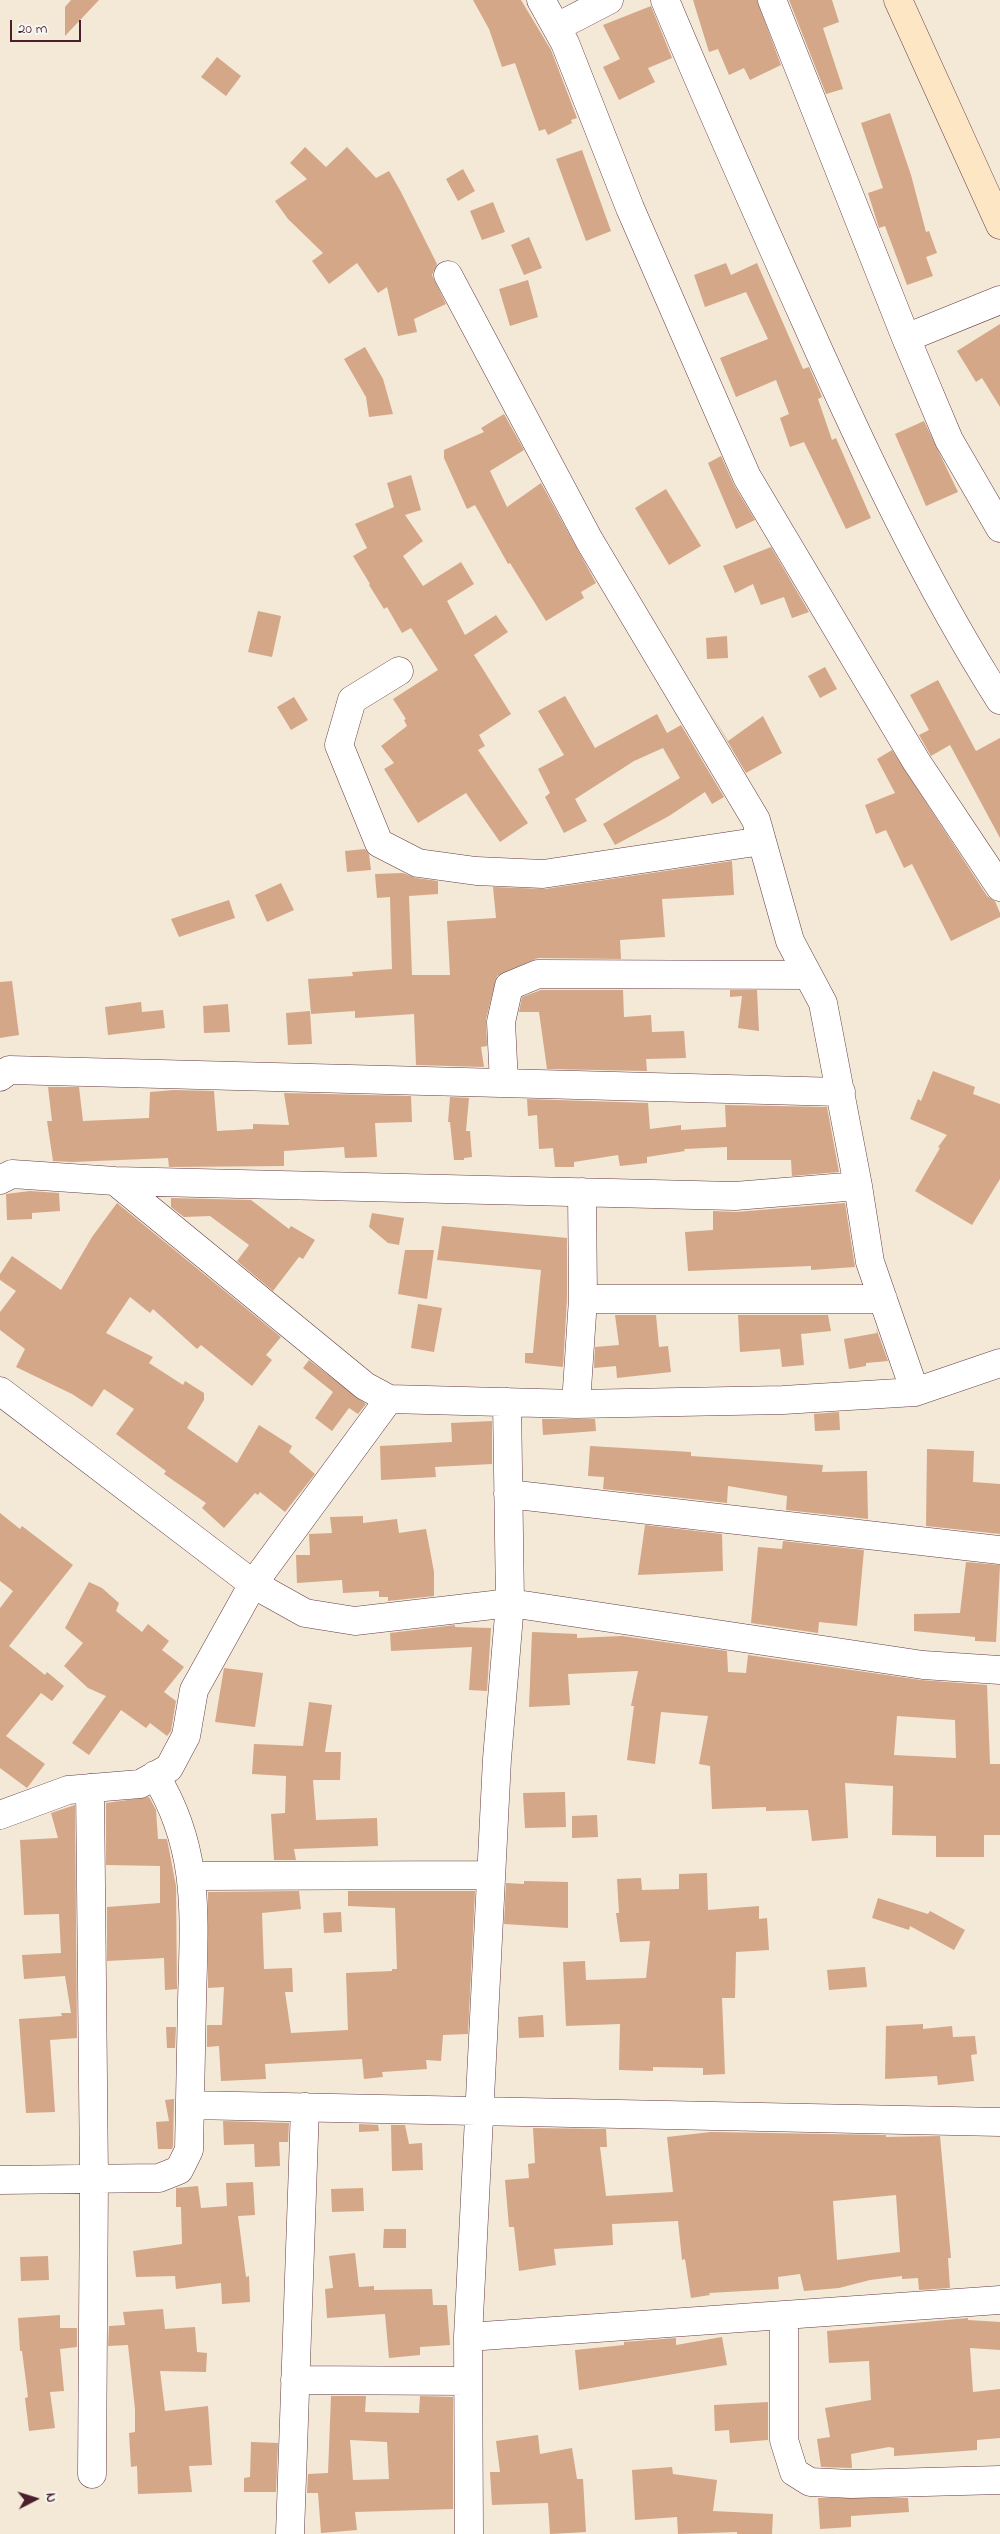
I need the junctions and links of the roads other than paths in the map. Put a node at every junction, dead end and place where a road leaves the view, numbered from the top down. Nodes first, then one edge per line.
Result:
1 (542, 0) edge
2 (609, 0) edge
3 (665, 0) edge
4 (772, 0) edge
5 (898, 0) edge
6 (557, 27) junction
7 (1000, 225) edge
8 (448, 275) dead end
9 (1000, 300) edge
10 (906, 338) junction
11 (1000, 528) edge
12 (399, 672) dead end
13 (1000, 700) edge
14 (762, 842) junction
15 (1000, 888) edge
16 (808, 975) junction
17 (0, 1077) edge
18 (504, 1083) junction
19 (841, 1092) junction
20 (0, 1180) edge
21 (115, 1181) junction
22 (858, 1186) junction
23 (582, 1192) junction
24 (583, 1299) junction
25 (883, 1299) junction
26 (1000, 1363) edge
27 (0, 1391) edge
28 (915, 1392) junction
29 (389, 1399) junction
30 (506, 1402) junction
31 (576, 1404) junction
32 (508, 1494) junction
33 (1000, 1550) edge
34 (253, 1584) junction
35 (510, 1603) junction
36 (1000, 1670) edge
37 (156, 1775) junction
38 (90, 1788) junction
39 (0, 1815) edge
40 (491, 1875) junction
41 (191, 1876) junction
42 (190, 2105) junction
43 (304, 2107) junction
44 (479, 2112) junction
45 (1000, 2122) edge
46 (94, 2179) junction
47 (0, 2180) edge
48 (1000, 2300) edge
49 (784, 2315) junction
50 (468, 2337) junction
51 (295, 2380) junction
52 (468, 2381) junction
53 (92, 2474) dead end
54 (1000, 2480) edge
55 (290, 2534) edge
56 (469, 2534) edge

1 - 6 street
2 - 6 street
3 - 13 street
4 - 10 street
5 - 7 main road
6 - 15 street
8 - 14 street
9 - 10 street
10 - 11 street
12 - 14 street
14 - 16 street
16 - 18 street
16 - 19 street
17 - 18 street
18 - 19 street
19 - 22 street
20 - 21 street
21 - 23 street
21 - 29 street
22 - 23 street
22 - 25 street
23 - 24 street
24 - 25 street
24 - 31 street
25 - 28 street
26 - 28 street
27 - 34 street
28 - 31 street
29 - 30 street
29 - 34 street
30 - 31 street
30 - 32 street
32 - 33 street
32 - 35 street
34 - 35 street
34 - 37 street
35 - 36 street
35 - 40 street
37 - 38 street
37 - 41 street
38 - 39 street
38 - 46 street
40 - 41 street
40 - 44 street
41 - 42 street
42 - 43 street
42 - 46 street
43 - 44 street
43 - 51 street
44 - 45 street
44 - 50 street
46 - 47 street
46 - 53 street
48 - 49 street
49 - 50 street
49 - 54 street
50 - 52 street
51 - 52 street
51 - 55 street
52 - 56 street

